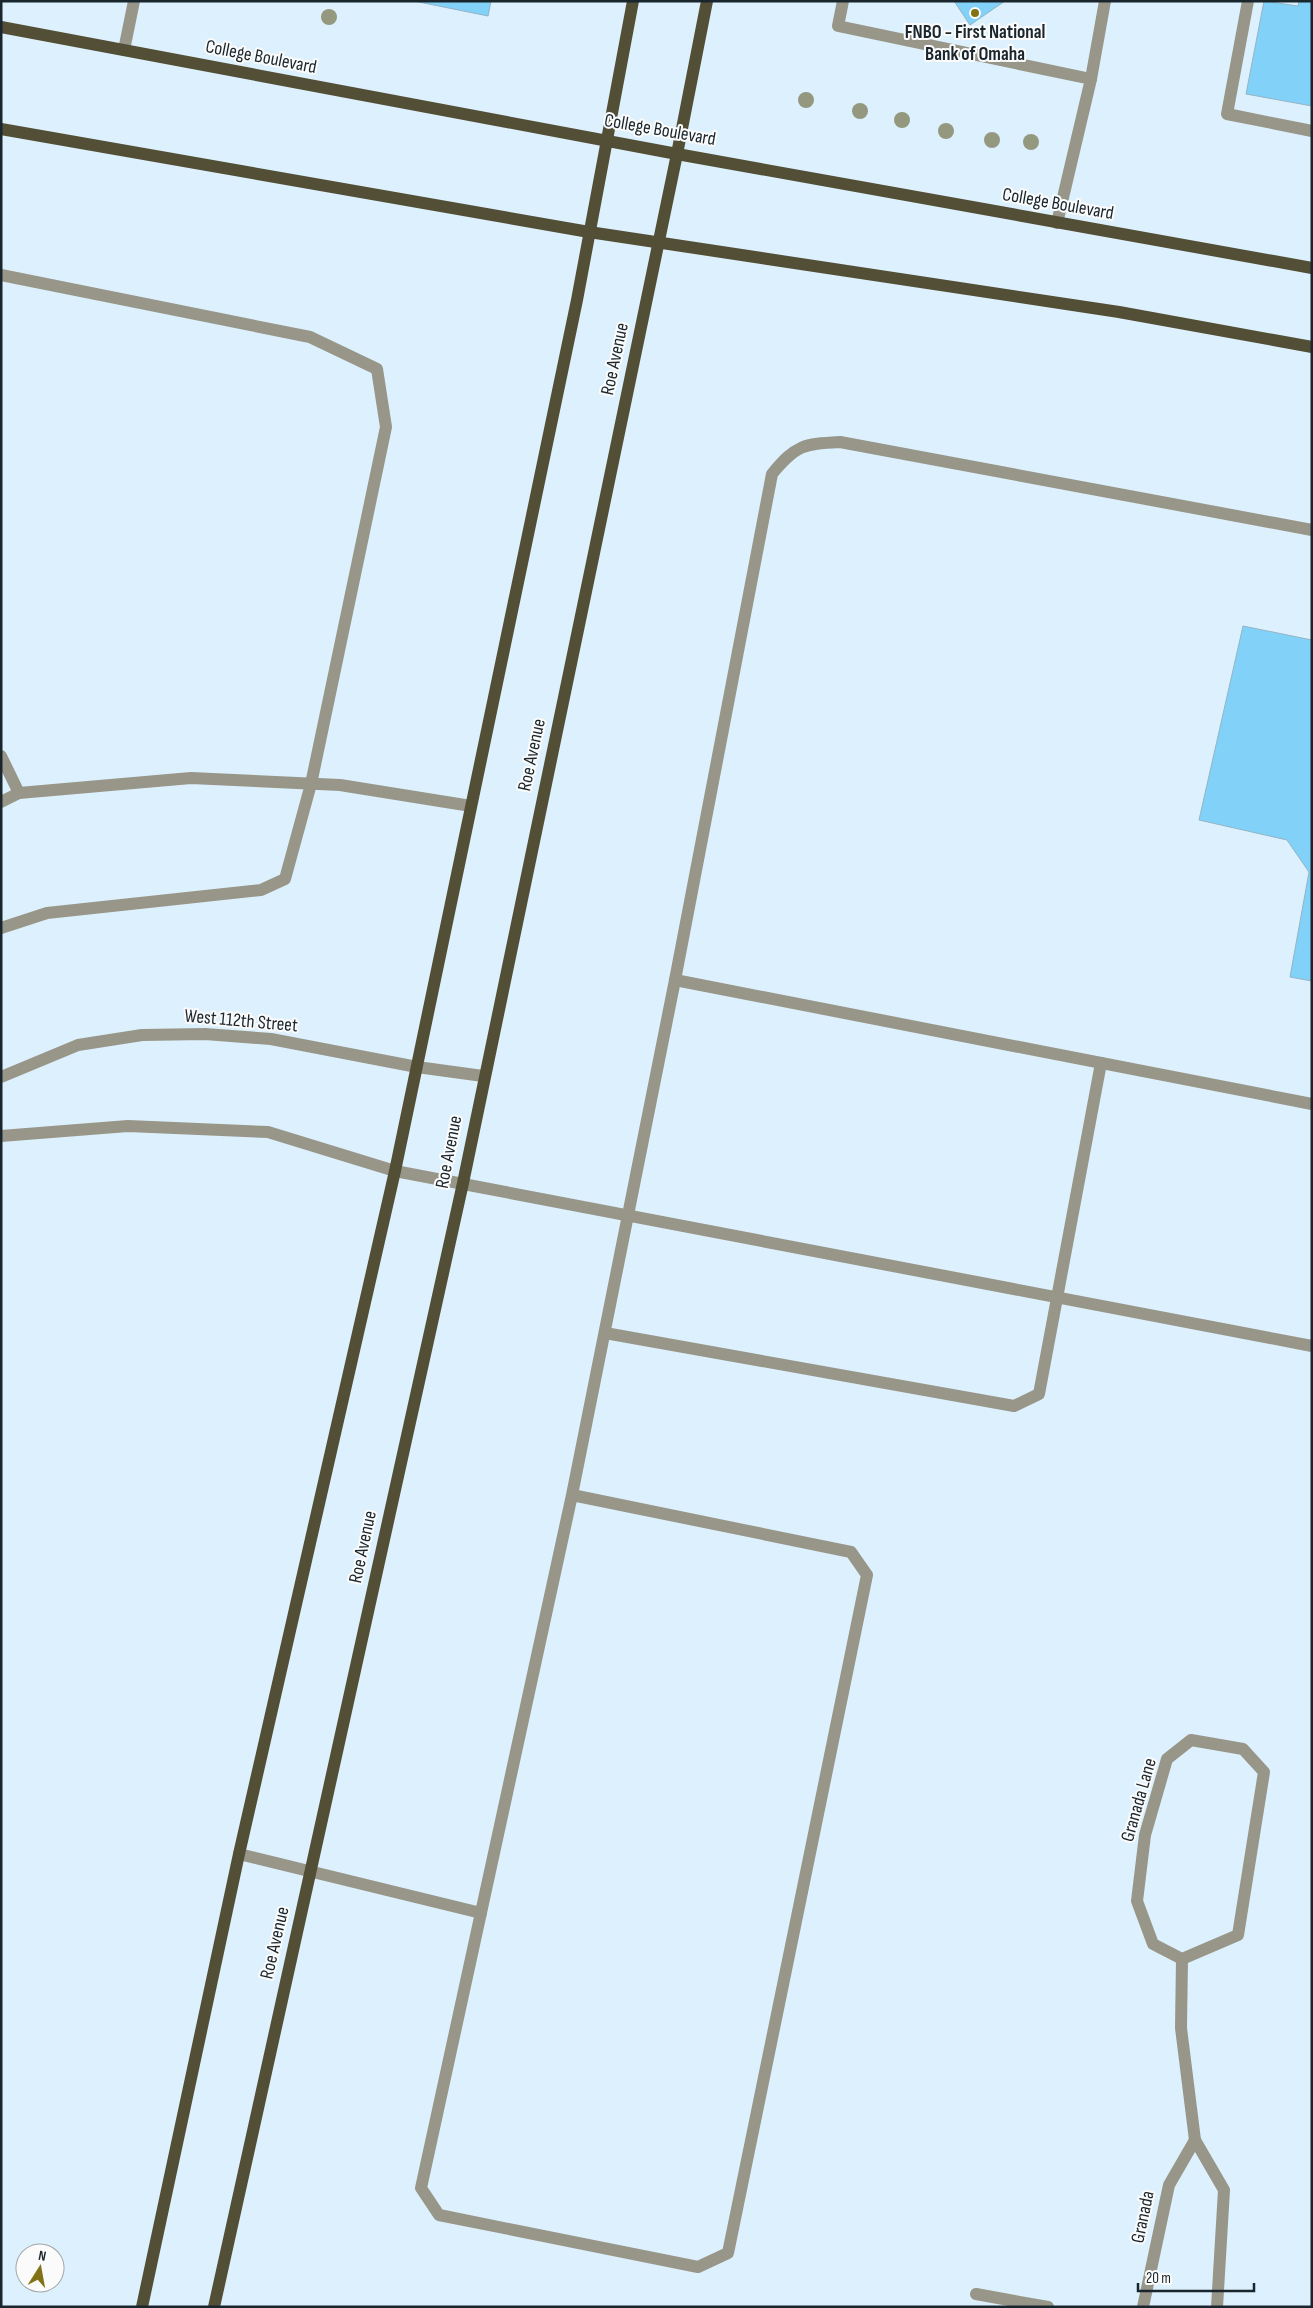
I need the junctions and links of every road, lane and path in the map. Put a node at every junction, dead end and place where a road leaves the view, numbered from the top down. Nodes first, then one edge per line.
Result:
1 (134, 1) edge
2 (633, 1) edge
3 (706, 1) edge
4 (843, 1) edge
5 (1105, 1) edge
6 (1248, 1) edge
7 (1, 27) edge
8 (124, 50) junction
9 (1092, 80) junction
10 (1, 129) edge
11 (1312, 131) edge
12 (608, 140) junction
13 (677, 154) junction
14 (1057, 223) junction
15 (589, 232) junction
16 (658, 244) junction
17 (1312, 268) edge
18 (1, 275) edge
19 (1312, 347) edge
20 (1312, 530) edge
21 (1, 756) edge
22 (311, 784) junction
23 (20, 793) junction
24 (1, 802) edge
25 (471, 806) junction
26 (1, 928) edge
27 (675, 980) junction
28 (1101, 1063) junction
29 (417, 1067) junction
30 (483, 1076) junction
31 (1, 1077) edge
32 (1312, 1104) edge
33 (1, 1136) edge
34 (395, 1171) junction
35 (463, 1183) junction
36 (628, 1217) junction
37 (1057, 1298) junction
38 (605, 1333) junction
39 (1312, 1346) edge
40 (572, 1495) junction
41 (239, 1854) junction
42 (310, 1872) junction
43 (481, 1913) junction
44 (1182, 1959) junction
45 (1195, 2140) junction
46 (976, 2294) dead end
47 (142, 2307) edge
48 (214, 2307) edge
49 (1048, 2307) edge
50 (1143, 2307) edge
51 (1217, 2307) edge

1 - 8 street
2 - 12 main road
3 - 13 main road, Roe Avenue
4 - 9 street
5 - 9 street
6 - 11 street
7 - 8 main road, College Boulevard
8 - 12 main road, College Boulevard
9 - 14 street
10 - 15 main road
12 - 13 main road, College Boulevard
12 - 15 main road
13 - 14 main road, College Boulevard
13 - 16 main road, Roe Avenue
14 - 17 main road, College Boulevard
15 - 16 main road
15 - 25 main road
16 - 19 main road
16 - 30 main road, Roe Avenue
18 - 22 street
20 - 27 street
21 - 23 street
22 - 23 street
22 - 25 street
22 - 26 street
23 - 24 street
25 - 29 main road
27 - 28 street
27 - 36 street
28 - 32 street
28 - 37 street
29 - 30 street, West 112th Street
29 - 31 street, West 112th Street
29 - 34 main road
30 - 35 main road, Roe Avenue
33 - 34 street
34 - 35 street
34 - 41 main road
35 - 36 street
35 - 42 main road, Roe Avenue
36 - 37 street
36 - 38 street
37 - 38 street
37 - 39 street
38 - 40 street
40 - 43 street
40 - 43 street
41 - 42 street
41 - 47 main road
42 - 43 street
42 - 48 main road, Roe Avenue
44 - 44 street, Granada Lane
44 - 45 street
45 - 50 street, Granada
45 - 51 street
46 - 49 street

